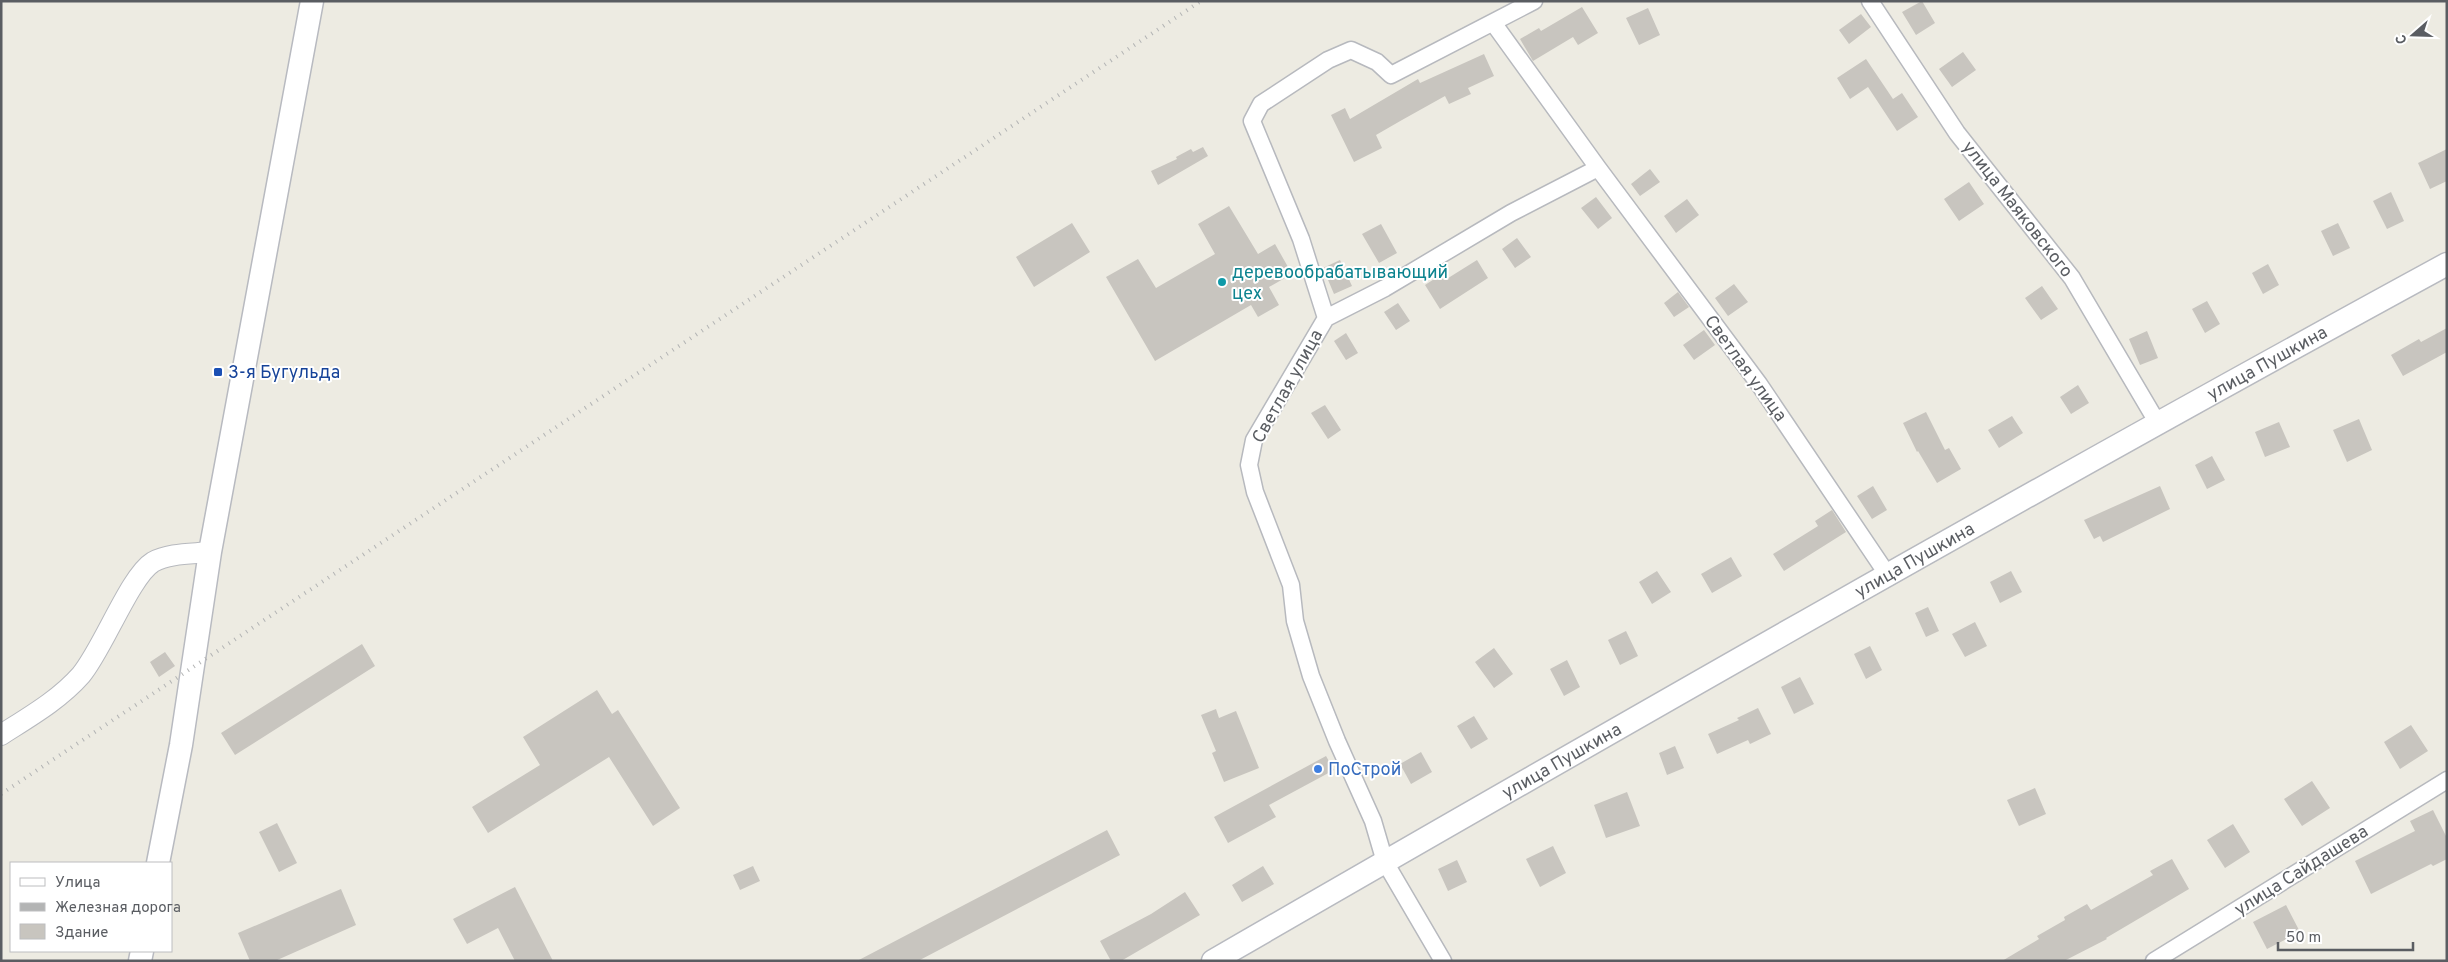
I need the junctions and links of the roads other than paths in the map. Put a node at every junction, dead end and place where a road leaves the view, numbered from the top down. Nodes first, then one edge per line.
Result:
1 (312, 1) edge
2 (1534, 1) edge
3 (1870, 1) edge
4 (1494, 24) junction
5 (1598, 168) junction
6 (2447, 264) edge
7 (1326, 318) junction
8 (2157, 422) junction
9 (210, 552) junction
10 (1887, 574) junction
11 (1, 735) edge
12 (2447, 780) edge
13 (158, 862) edge
14 (1385, 862) junction
15 (1213, 961) edge
16 (1443, 961) edge
17 (2154, 961) edge

1 - 9 main road
2 - 4 street
3 - 8 street, улица Маяковского
4 - 5 street, Светлая улица
4 - 7 street
5 - 7 street, Светлая улица
5 - 10 street, Светлая улица
6 - 8 main road, улица Пушкина
7 - 14 street, Светлая улица
8 - 10 main road, улица Пушкина
9 - 11 street
9 - 13 main road
10 - 14 main road, улица Пушкина
12 - 17 street, улица Сайдашева
14 - 15 main road, улица Пушкина
14 - 16 street, Светлая улица

